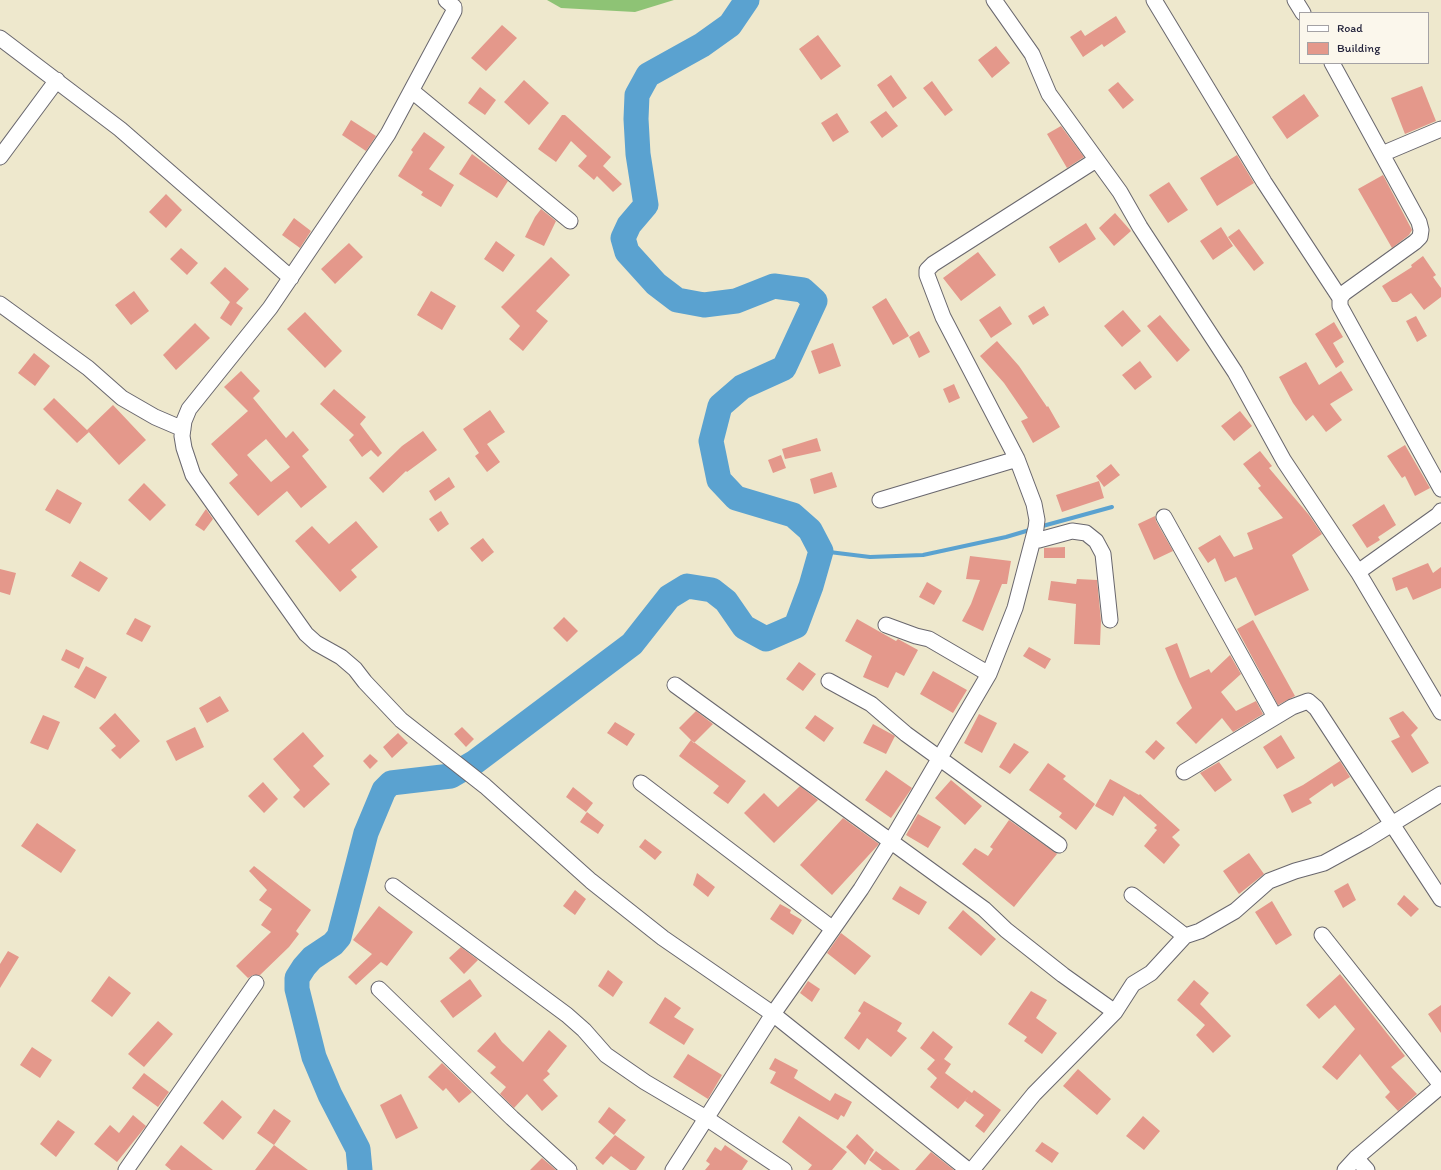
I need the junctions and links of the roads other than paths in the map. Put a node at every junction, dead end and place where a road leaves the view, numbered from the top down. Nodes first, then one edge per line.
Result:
1 (446, 0) edge
2 (994, 0) edge
3 (1154, 0) edge
4 (1295, 0) edge
5 (1302, 12) edge
6 (0, 38) edge
7 (1333, 64) edge
8 (57, 80) junction
9 (412, 91) junction
10 (1441, 129) edge
11 (1382, 154) junction
12 (0, 157) edge
13 (1096, 160) junction
14 (570, 221) dead end
15 (291, 278) junction
16 (1340, 298) junction
17 (0, 304) edge
18 (183, 429) junction
19 (1017, 459) junction
20 (1441, 489) edge
21 (880, 500) dead end
22 (1441, 510) edge
23 (1164, 517) dead end
24 (1033, 538) junction
25 (1358, 572) junction
26 (1110, 620) dead end
27 (886, 625) dead end
28 (989, 674) junction
29 (828, 681) dead end
30 (675, 685) dead end
31 (1441, 712) edge
32 (1275, 717) junction
33 (941, 758) junction
34 (1184, 772) dead end
35 (641, 783) dead end
36 (1441, 794) edge
37 (1393, 824) junction
38 (891, 840) junction
39 (1059, 845) dead end
40 (393, 886) dead end
41 (1132, 895) dead end
42 (1441, 899) edge
43 (833, 929) junction
44 (1322, 935) dead end
45 (1185, 936) junction
46 (256, 983) dead end
47 (379, 989) dead end
48 (1115, 1012) junction
49 (773, 1014) junction
50 (1441, 1086) edge
51 (706, 1118) junction
52 (1356, 1158) junction
53 (126, 1170) edge
54 (569, 1170) edge
55 (673, 1170) edge
56 (784, 1170) edge
57 (968, 1170) edge
58 (972, 1170) edge
59 (1345, 1170) edge
60 (1367, 1170) edge

1 - 9 street
2 - 13 street
3 - 16 street
4 - 5 street
6 - 8 street
7 - 11 street
8 - 12 street
8 - 15 street
9 - 14 street
9 - 15 street
10 - 11 street
11 - 16 street
13 - 19 street
13 - 25 street
15 - 18 street
16 - 20 street
17 - 18 street
18 - 49 street
19 - 21 street
19 - 24 street
22 - 25 street
23 - 32 street
24 - 26 street
24 - 28 street
25 - 31 street
27 - 28 street
28 - 33 street
29 - 33 street
30 - 38 street
32 - 34 street
32 - 37 street
33 - 38 street
33 - 39 street
35 - 43 street
36 - 37 street
37 - 42 street
37 - 45 street
38 - 43 street
38 - 48 street
40 - 51 street
41 - 45 street
43 - 49 street
44 - 50 street
45 - 48 street
46 - 53 street
47 - 54 street
48 - 58 street
49 - 51 street
49 - 57 street
50 - 52 street
51 - 55 street
51 - 56 street
52 - 59 street
52 - 60 street

